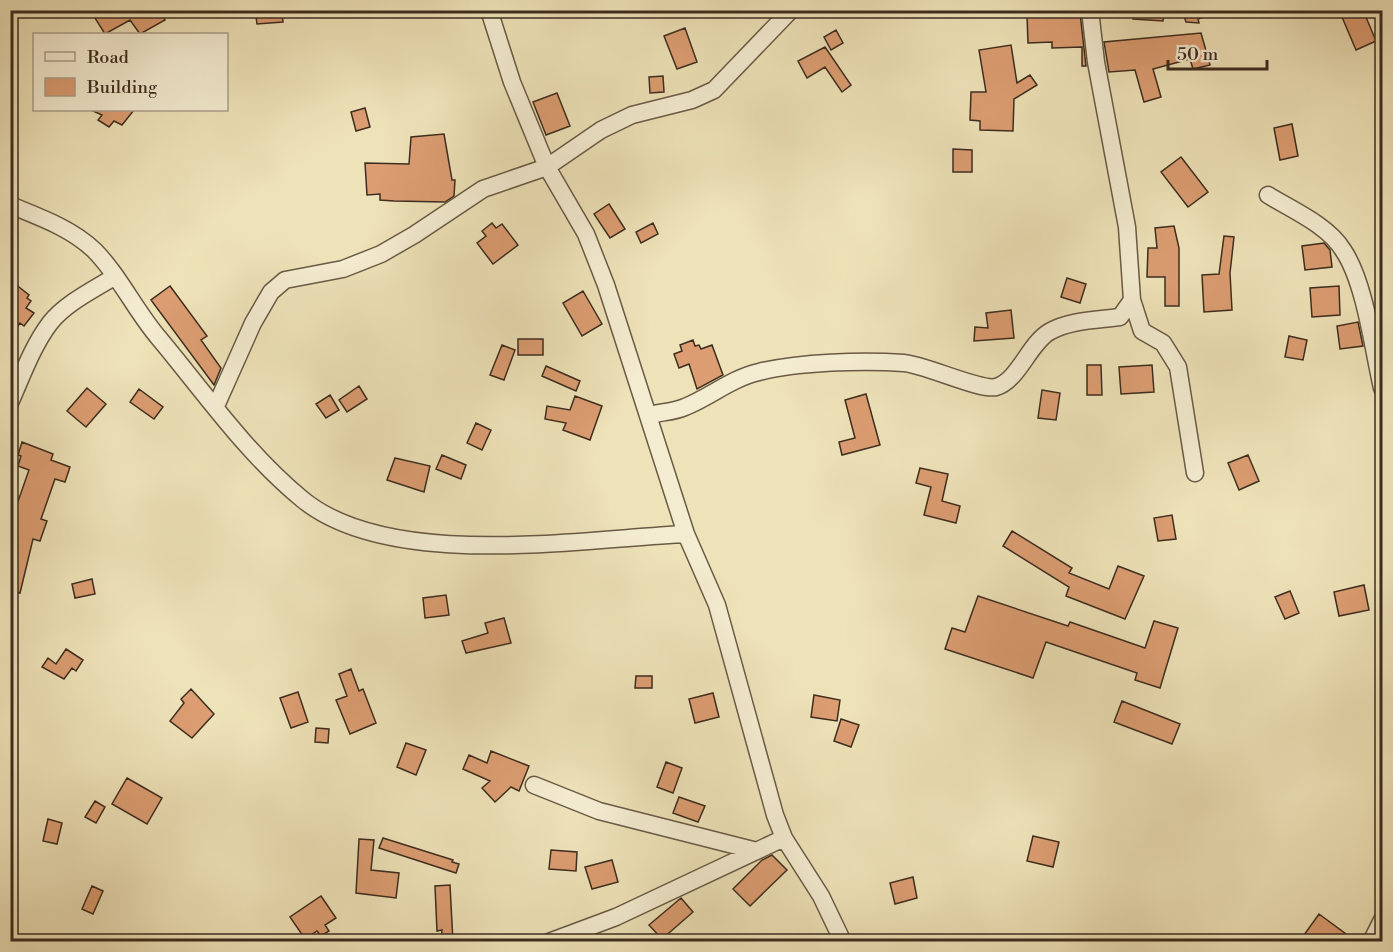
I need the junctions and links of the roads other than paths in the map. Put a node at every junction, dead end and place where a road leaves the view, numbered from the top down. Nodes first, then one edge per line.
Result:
1 (489, 10) edge
2 (791, 10) edge
3 (1090, 10) edge
4 (547, 167) junction
5 (1269, 195) dead end
6 (10, 204) edge
7 (114, 277) junction
8 (1132, 300) junction
9 (1383, 388) edge
10 (10, 403) edge
11 (216, 406) junction
12 (649, 415) junction
13 (1195, 473) dead end
14 (686, 534) junction
15 (534, 785) dead end
16 (784, 838) junction
17 (753, 850) junction
18 (1383, 920) edge
19 (549, 942) edge
20 (843, 942) edge
21 (1371, 942) edge

1 - 4 street
2 - 4 street
3 - 8 street
4 - 11 street
4 - 12 street
5 - 9 street
6 - 7 street
7 - 10 street
7 - 11 street
8 - 12 street
8 - 13 street
11 - 14 street
12 - 14 street
14 - 16 street
15 - 17 street
16 - 17 street
16 - 20 street
17 - 19 street
18 - 21 street

